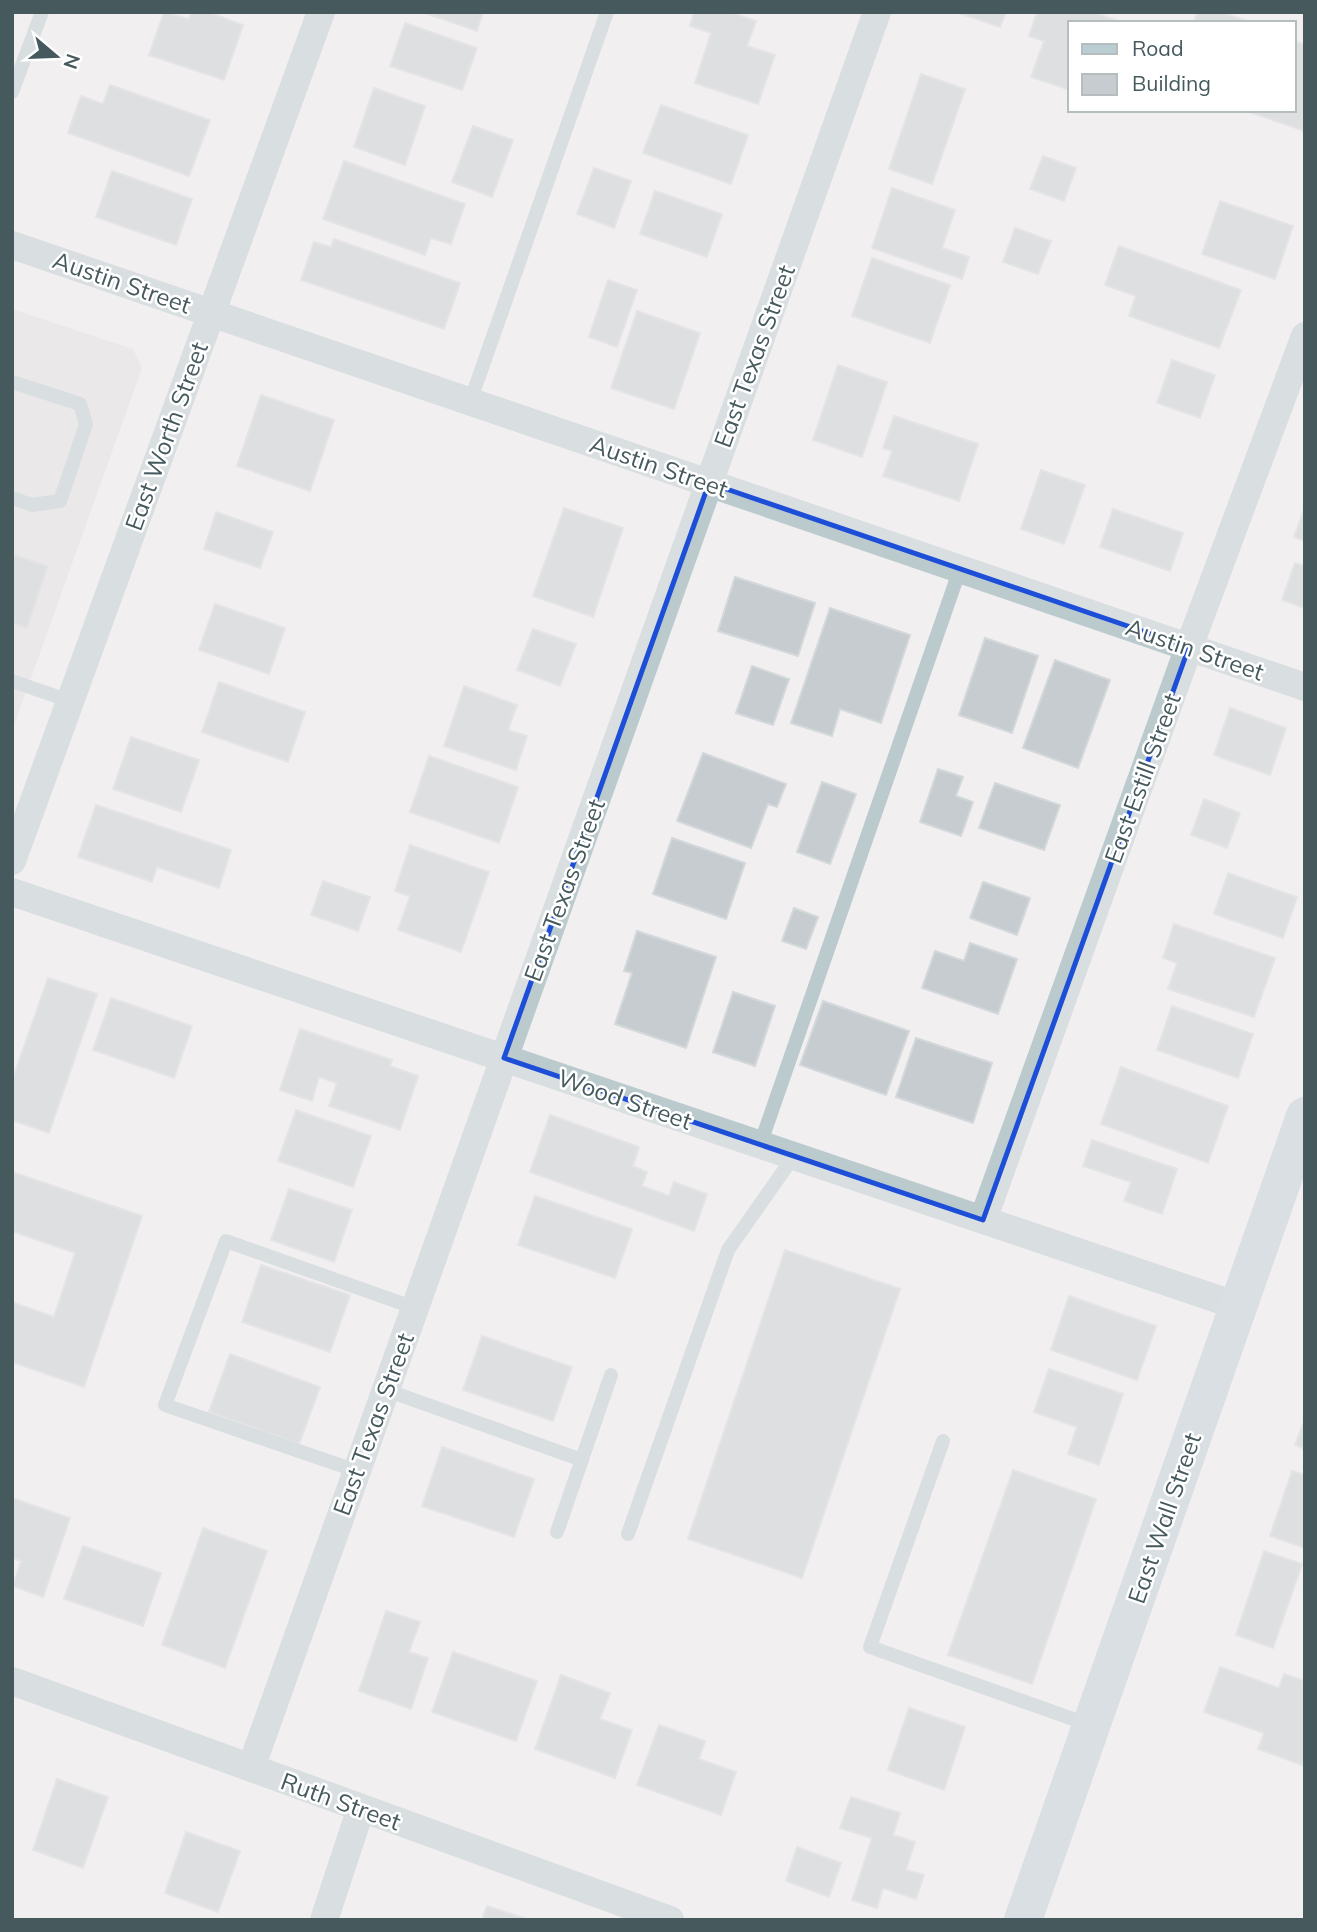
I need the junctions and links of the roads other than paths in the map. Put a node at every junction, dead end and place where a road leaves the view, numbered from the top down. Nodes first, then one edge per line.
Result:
1 (42, 12) edge
2 (321, 12) edge
3 (607, 12) edge
4 (877, 12) edge
5 (12, 92) edge
6 (12, 245) edge
7 (211, 313) junction
8 (1305, 336) edge
9 (12, 382) edge
10 (470, 402) junction
11 (709, 483) junction
12 (12, 498) edge
13 (960, 569) junction
14 (1189, 647) junction
15 (12, 681) edge
16 (1305, 687) edge
17 (70, 701) junction
18 (12, 860) edge
19 (12, 892) edge
20 (504, 1058) junction
21 (1305, 1116) edge
22 (760, 1145) junction
23 (794, 1156) junction
24 (983, 1220) junction
25 (1238, 1306) junction
26 (415, 1308) junction
27 (611, 1375) dead end
28 (386, 1390) junction
29 (943, 1441) dead end
30 (582, 1460) junction
31 (357, 1471) junction
32 (557, 1532) dead end
33 (628, 1534) dead end
34 (12, 1681) edge
35 (1091, 1726) junction
36 (251, 1768) junction
37 (361, 1808) junction
38 (324, 1920) edge
39 (670, 1920) edge
40 (1023, 1920) edge

1 - 5 lane
2 - 7 street, East Worth Street
3 - 10 lane
4 - 11 street, East Texas Street
6 - 7 street, Austin Street
7 - 10 street, Austin Street
7 - 17 street, East Worth Street
8 - 14 street, East Estill Street
9 - 12 lane
10 - 11 street, Austin Street
11 - 13 street, Austin Street
11 - 20 street, East Texas Street
13 - 14 street, Austin Street
13 - 22 lane
14 - 16 street, Austin Street
14 - 24 street, East Estill Street
15 - 17 lane
17 - 18 street, East Worth Street
19 - 20 street, Wood Street
20 - 22 street, Wood Street
20 - 26 street, East Texas Street
21 - 25 street, East Wall Street
22 - 23 street, Wood Street
23 - 24 street, Wood Street
23 - 33 lane
24 - 25 street, Wood Street
25 - 35 street, East Wall Street
26 - 28 street, East Texas Street
26 - 31 lane
27 - 30 lane
28 - 30 lane
28 - 31 street, East Texas Street
29 - 35 lane
30 - 32 lane
31 - 36 street, East Texas Street
34 - 36 street, Ruth Street
35 - 40 street, East Wall Street
36 - 37 street, Ruth Street
37 - 38 street
37 - 39 street, Ruth Street

